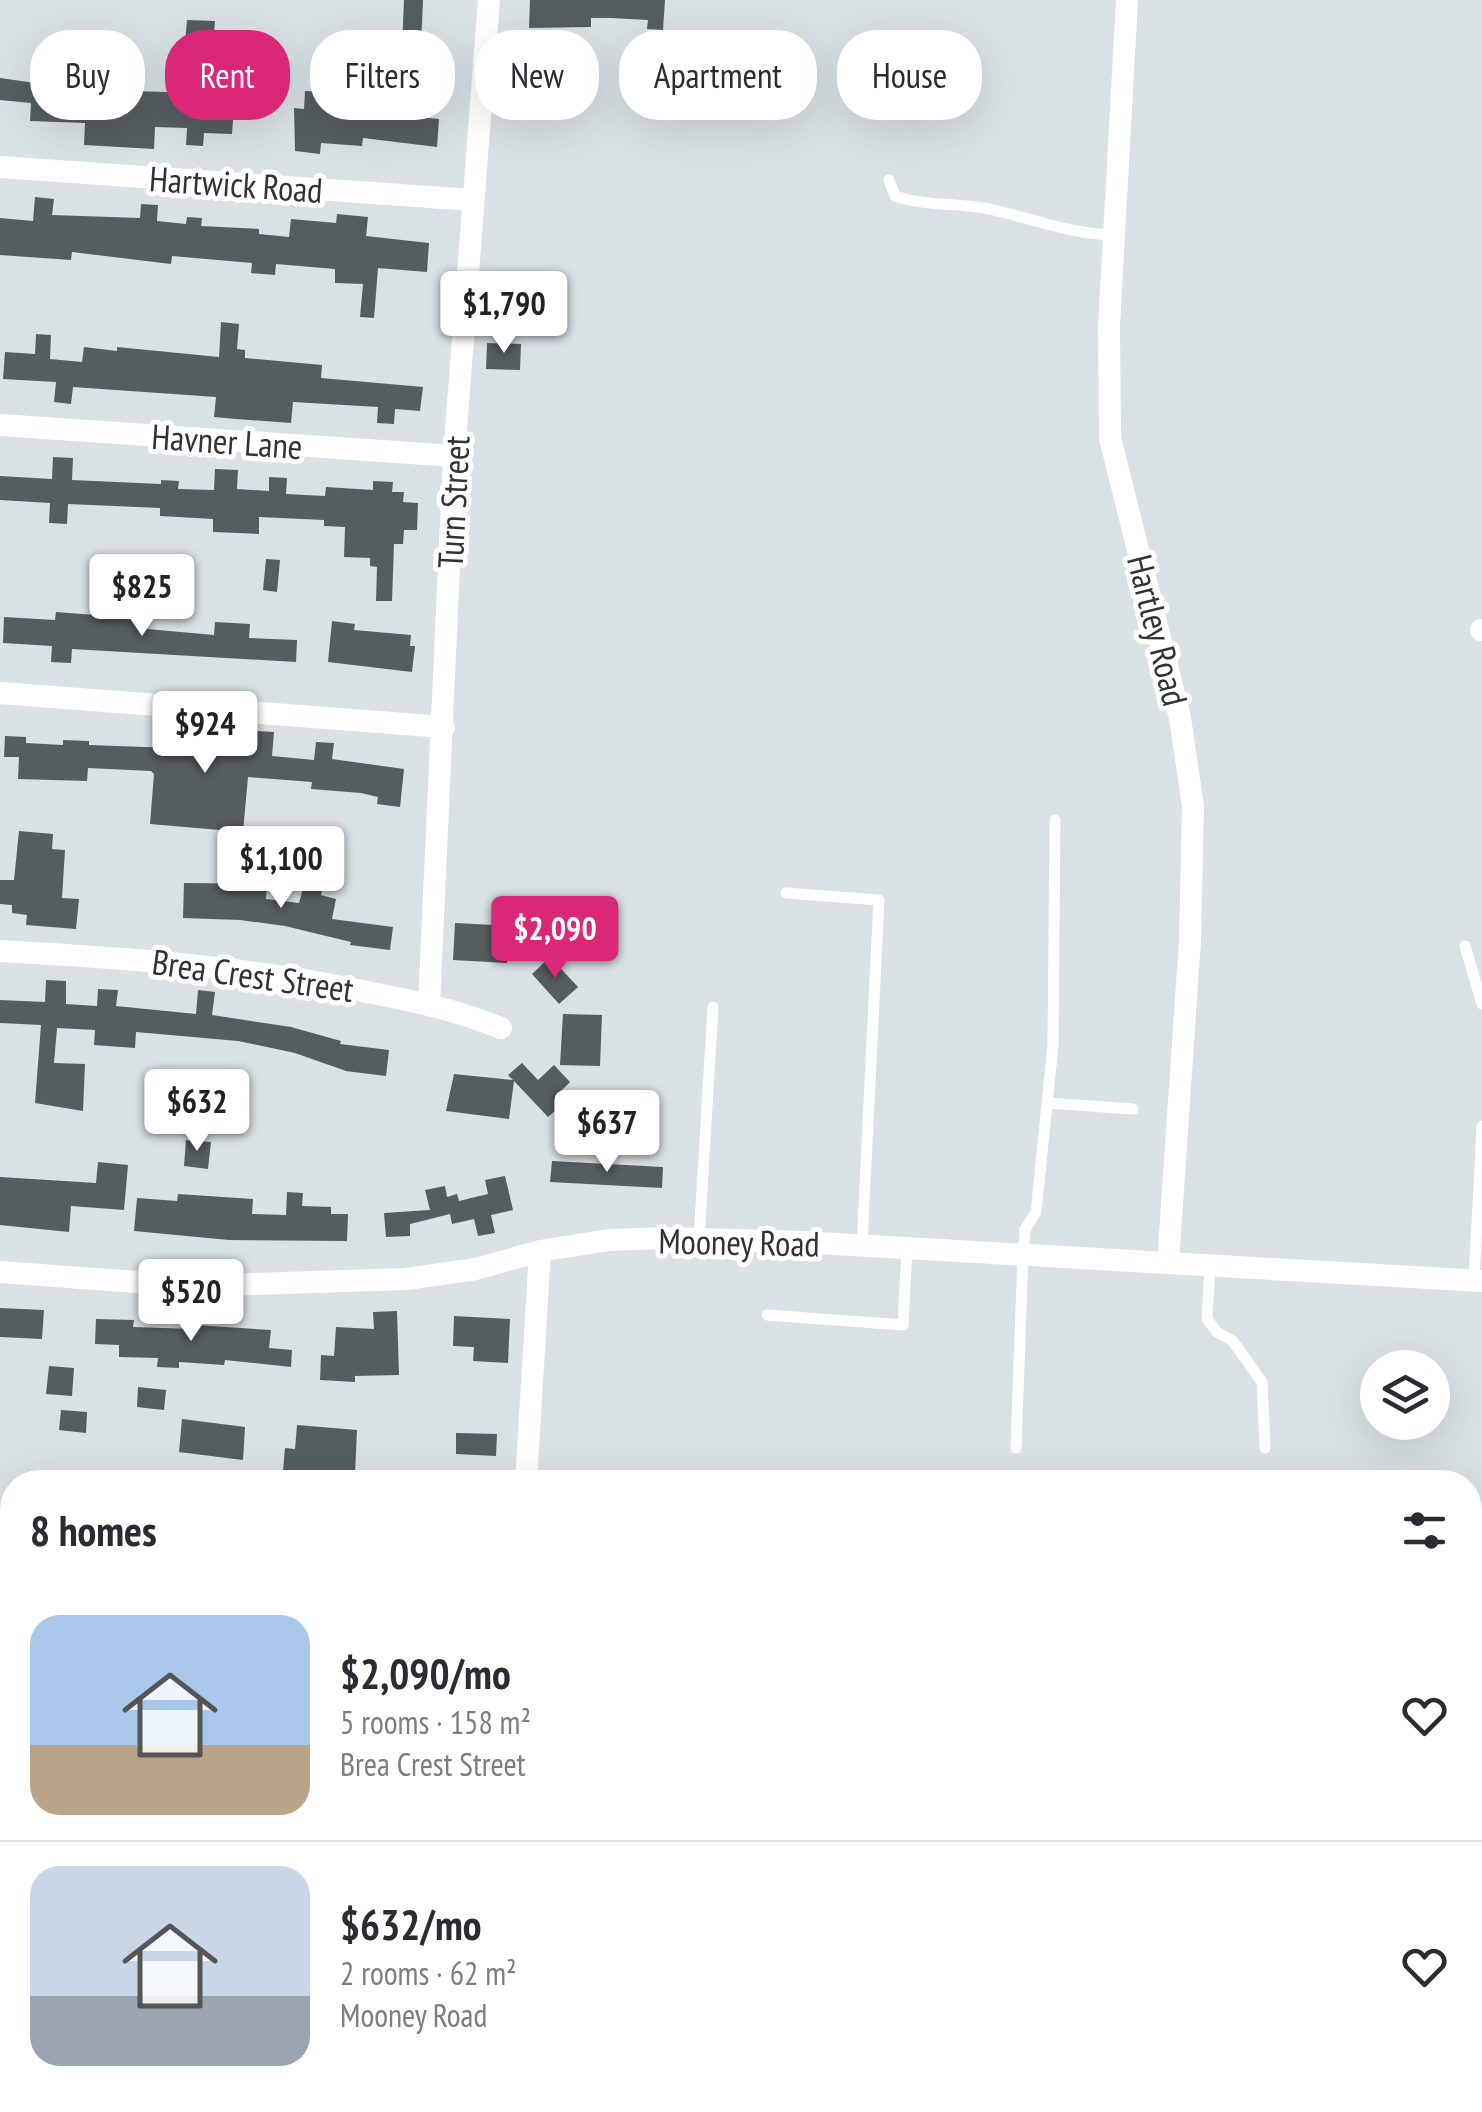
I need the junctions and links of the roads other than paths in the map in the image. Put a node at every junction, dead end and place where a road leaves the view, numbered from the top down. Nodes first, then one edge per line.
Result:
1 (488, 0) edge
2 (1127, 0) edge
3 (0, 168) edge
4 (889, 180) dead end
5 (472, 200) junction
6 (1114, 235) junction
7 (0, 425) edge
8 (454, 456) junction
9 (0, 692) edge
10 (444, 727) junction
11 (1054, 820) dead end
12 (786, 893) dead end
13 (1465, 946) dead end
14 (0, 951) edge
15 (429, 1004) junction
16 (1482, 1004) edge
17 (713, 1007) dead end
18 (501, 1028) dead end
19 (1048, 1103) junction
20 (1134, 1109) dead end
21 (1482, 1126) edge
22 (698, 1239) junction
23 (862, 1245) junction
24 (907, 1248) junction
25 (540, 1251) junction
26 (1022, 1255) junction
27 (1168, 1263) junction
28 (1210, 1266) junction
29 (0, 1272) edge
30 (1478, 1281) edge
31 (768, 1315) dead end
32 (1016, 1448) dead end
33 (1264, 1448) dead end
34 (527, 1470) edge

1 - 5 street, Turn Street
2 - 6 street, Hartley Road
3 - 5 street, Hartwick Road
4 - 6 lane
5 - 8 street, Turn Street
6 - 27 street, Hartley Road
7 - 8 street, Havner Lane
8 - 10 street, Turn Street
9 - 10 street
10 - 15 street, Turn Street
11 - 19 lane
12 - 23 lane
13 - 16 lane
14 - 15 street, Brea Crest Street
15 - 18 street, Brea Crest Street
17 - 22 lane
19 - 20 lane
19 - 26 lane
21 - 30 lane
22 - 23 street, Mooney Road
22 - 25 street, Mooney Road
23 - 24 street, Mooney Road
24 - 26 street, Mooney Road
24 - 31 lane
25 - 29 street, Mooney Road
25 - 34 street
26 - 27 street, Mooney Road
26 - 32 lane
27 - 28 street, Mooney Road
28 - 30 street, Mooney Road
28 - 33 lane

